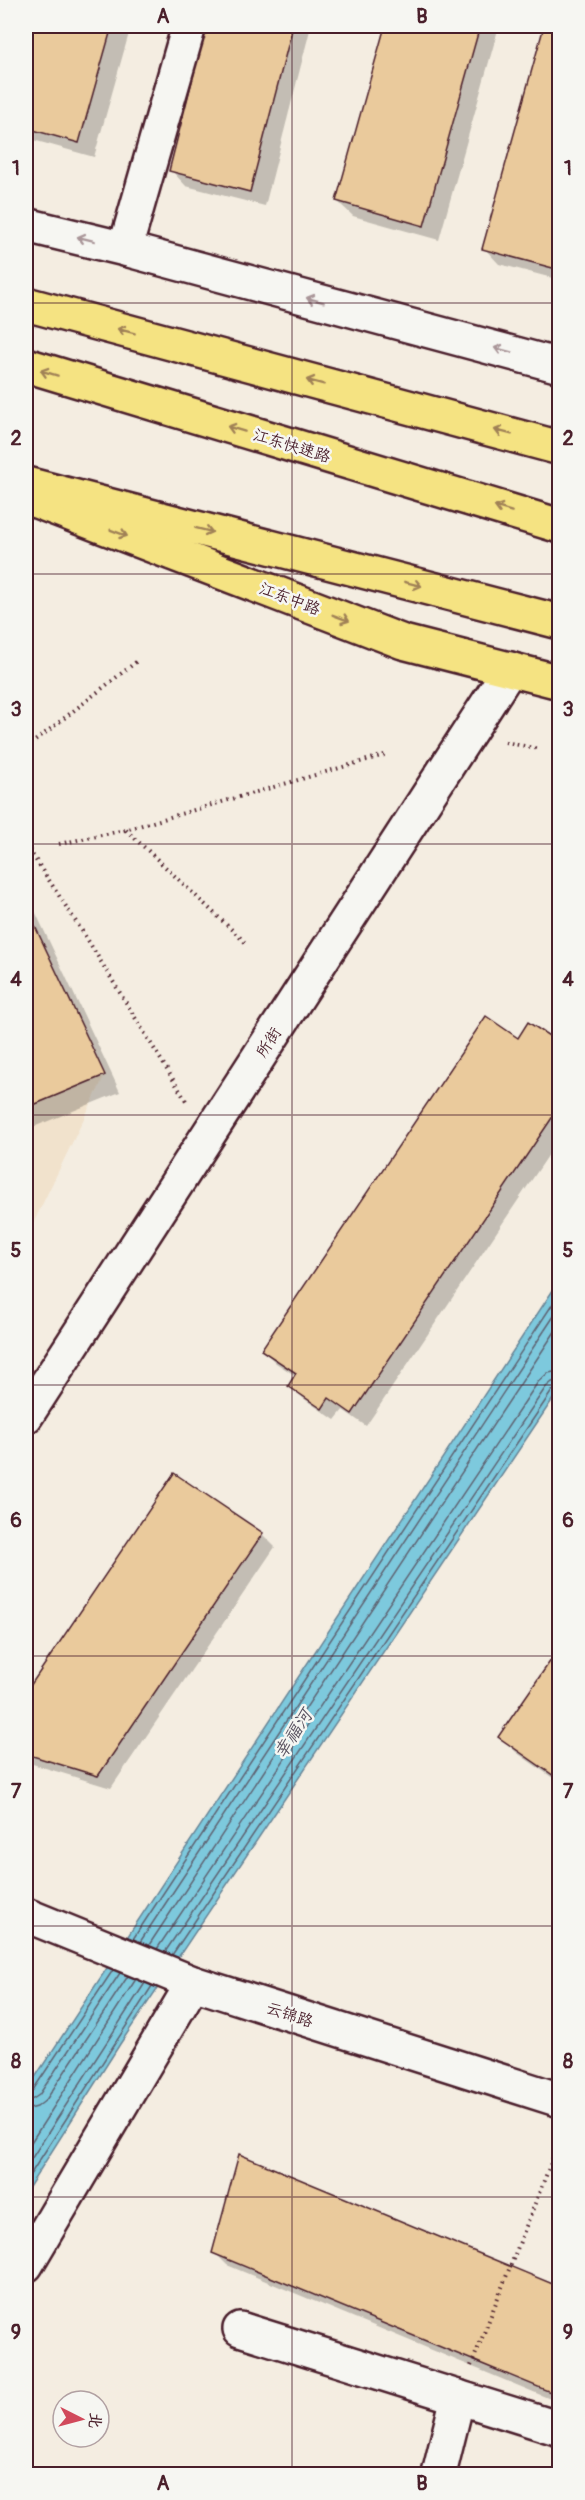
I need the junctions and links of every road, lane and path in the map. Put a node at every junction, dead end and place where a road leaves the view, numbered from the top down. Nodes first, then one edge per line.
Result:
1 (189, 26) edge
2 (26, 225) edge
3 (125, 249) junction
4 (26, 304) edge
5 (554, 360) edge
6 (26, 365) edge
7 (560, 448) edge
8 (26, 484) edge
9 (26, 497) edge
10 (560, 526) edge
11 (560, 622) edge
12 (136, 662) dead end
13 (510, 669) junction
14 (560, 682) edge
15 (26, 748) edge
16 (388, 754) dead end
17 (125, 830) junction
18 (59, 844) dead end
19 (26, 845) edge
20 (248, 945) dead end
21 (208, 1135) junction
22 (28, 1408) edge
23 (26, 1915) edge
24 (193, 1983) junction
25 (560, 2100) edge
26 (560, 2140) edge
27 (26, 2265) edge
28 (240, 2329) dead end
29 (458, 2397) junction
30 (560, 2429) edge
31 (439, 2475) edge

1 - 3 street
3 -> 2 street
5 -> 3 street
7 -> 4 main road
10 -> 6 main road, 江东快速路
8 -> 11 main road
9 -> 13 main road, 江东中路
12 - 15 path
13 - 14 main road, 江东中路
13 - 21 street, 所街
16 - 17 path
17 - 18 path
17 - 20 path
19 - 21 path
21 - 22 street, 所街
23 - 24 street, 云锦路
24 - 25 street, 云锦路
24 - 27 street
26 - 29 path
28 - 29 street
29 - 30 street
29 - 31 street

